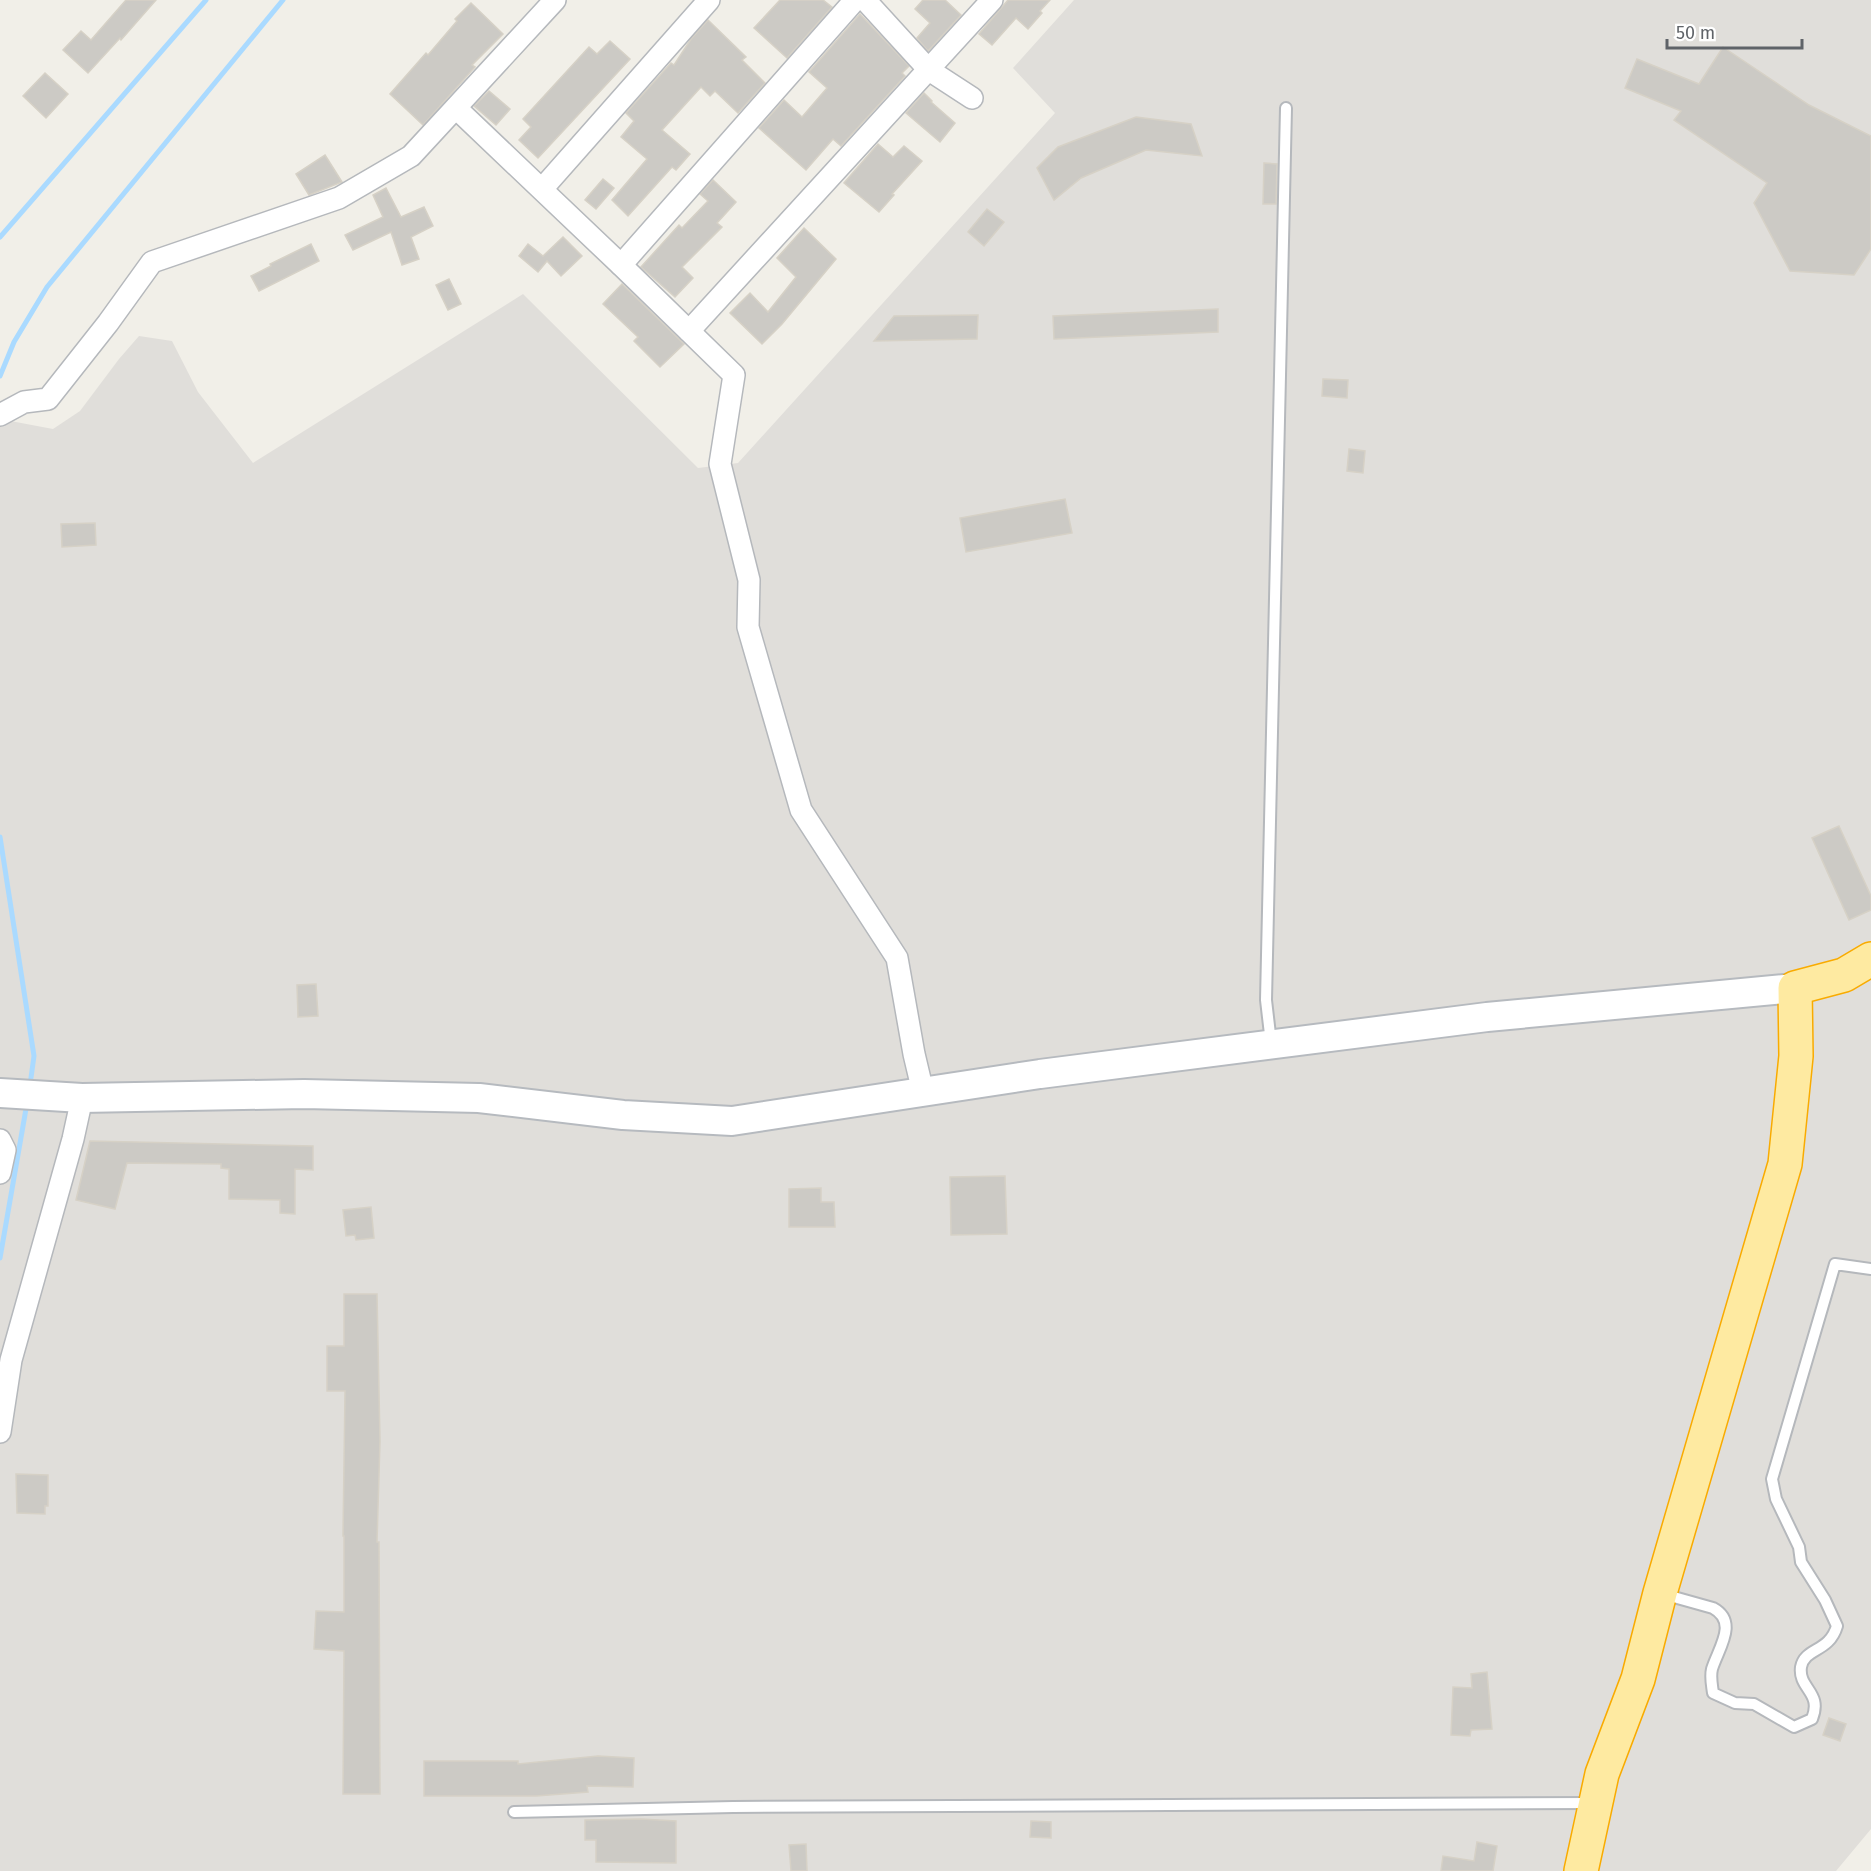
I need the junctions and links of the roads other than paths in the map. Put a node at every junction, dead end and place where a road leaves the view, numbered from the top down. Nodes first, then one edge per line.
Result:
1 (555, 0) edge
2 (709, 0) edge
3 (855, 0) edge
4 (865, 0) edge
5 (992, 0) edge
6 (929, 70) junction
7 (972, 98) dead end
8 (456, 108) junction
9 (1286, 108) dead end
10 (542, 189) junction
11 (621, 265) junction
12 (689, 331) junction
13 (0, 415) edge
14 (1862, 969) edge
15 (1795, 988) junction
16 (1271, 1046) junction
17 (923, 1092) junction
18 (0, 1093) edge
19 (77, 1097) junction
20 (0, 1140) edge
21 (0, 1173) edge
22 (1871, 1269) edge
23 (0, 1432) edge
24 (1660, 1593) junction
25 (1595, 1803) junction
26 (513, 1812) dead end
27 (1581, 1871) edge

1 - 8 street
2 - 10 street
3 - 11 street
4 - 6 street
5 - 6 street
6 - 7 street
6 - 12 street
8 - 10 street
8 - 13 street
9 - 16 lane
10 - 11 street
11 - 12 street
12 - 17 street
14 - 15 highway
15 - 16 main road
15 - 24 highway
16 - 17 main road
17 - 19 main road
18 - 19 main road
19 - 23 street
20 - 21 street
22 - 24 lane
24 - 25 highway
25 - 26 lane
25 - 27 highway

